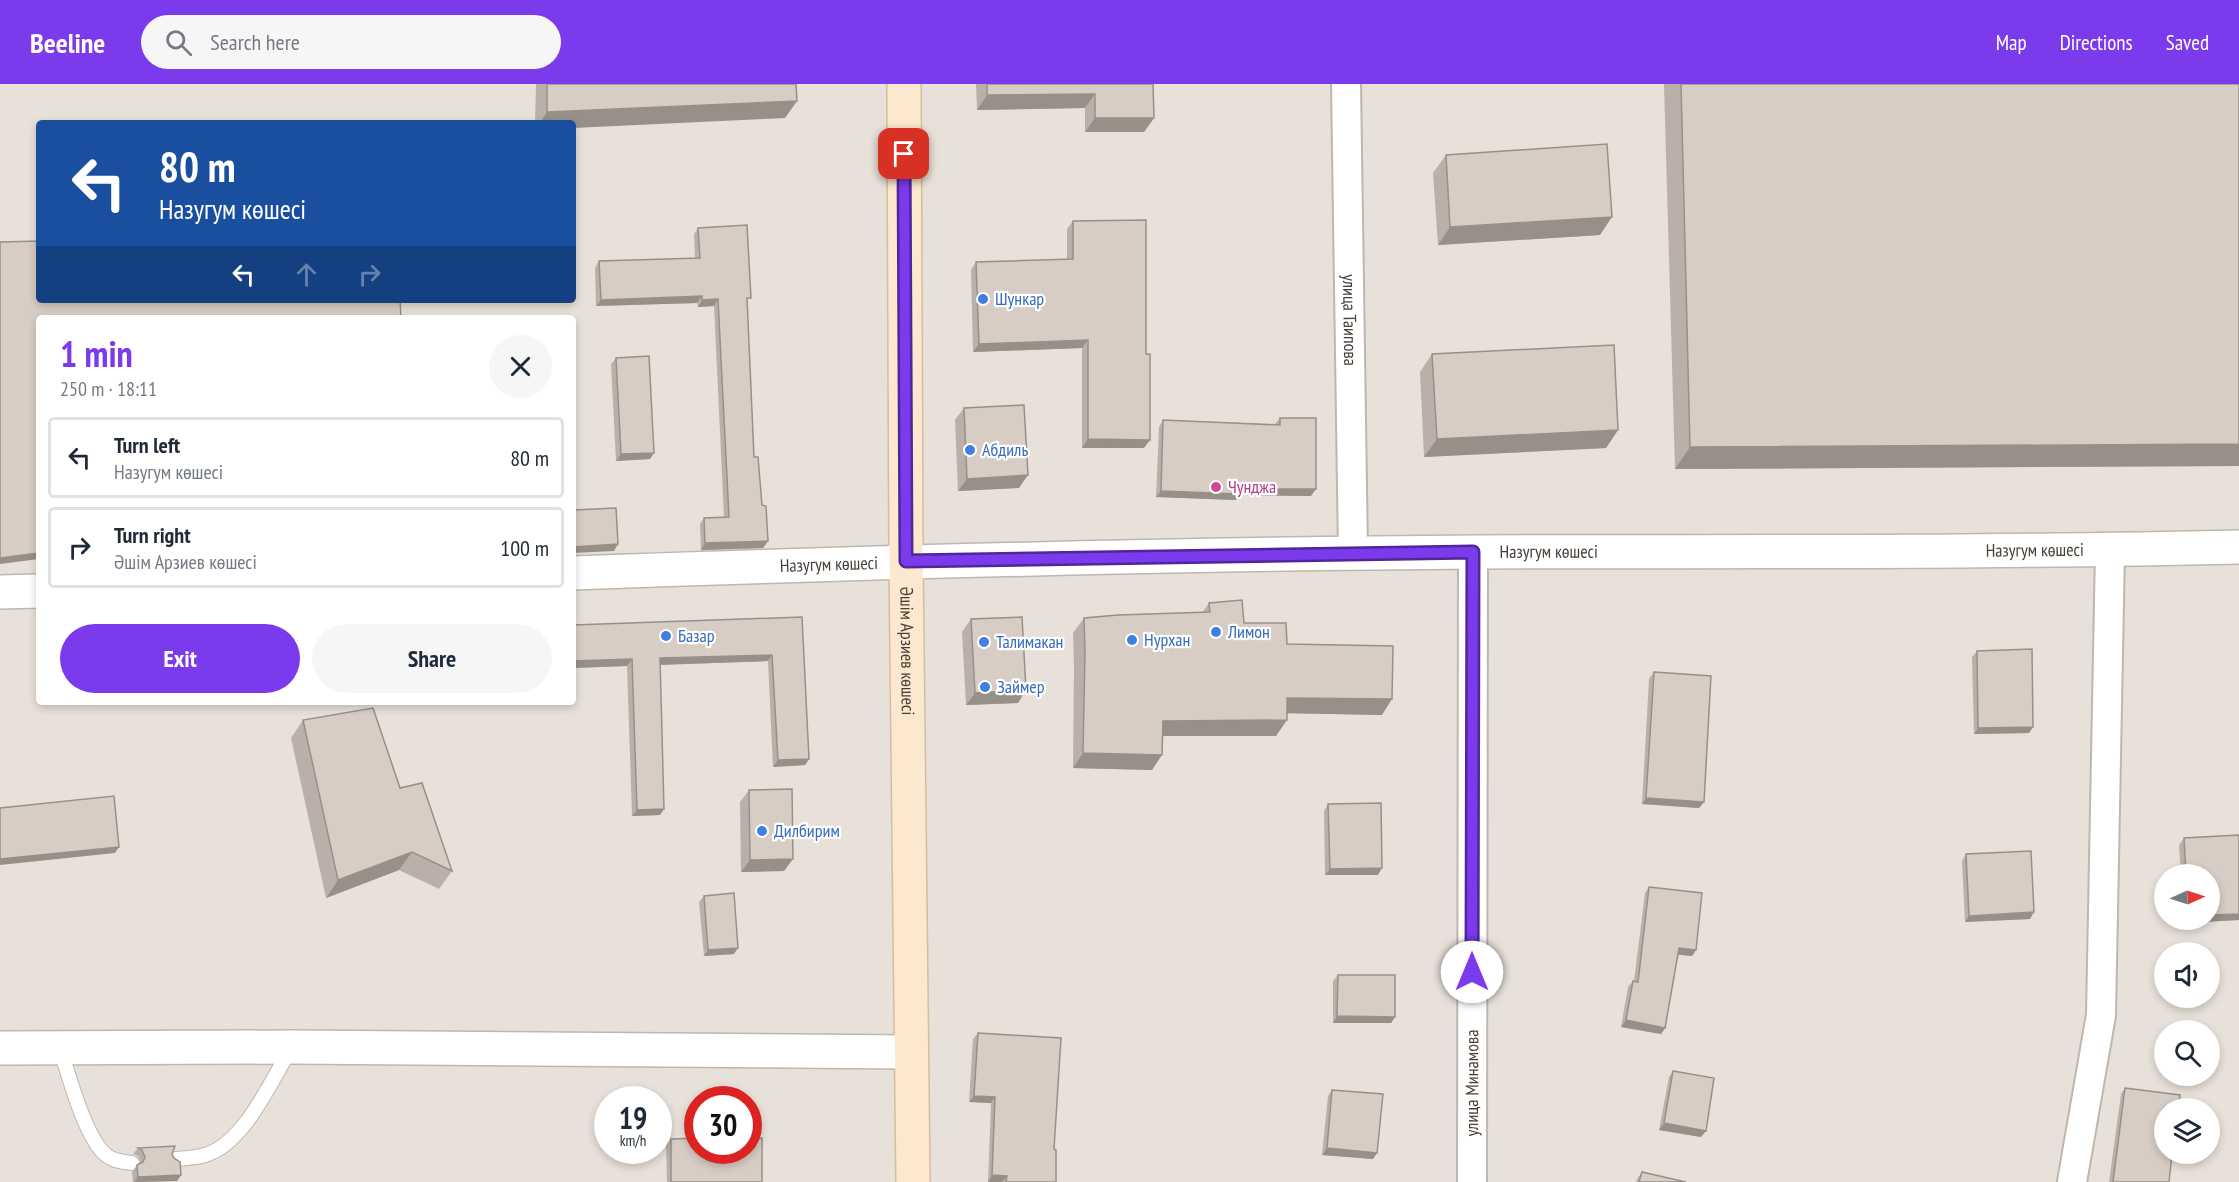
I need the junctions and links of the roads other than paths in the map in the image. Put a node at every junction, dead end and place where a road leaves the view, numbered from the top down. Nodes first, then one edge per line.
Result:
1 (1346, 84) edge
2 (900, 94) edge
3 (2239, 547) edge
4 (2110, 550) junction
5 (1473, 552) junction
6 (1353, 554) junction
7 (906, 561) junction
8 (576, 573) edge
9 (36, 591) edge
10 (0, 592) edge
11 (292, 1047) junction
12 (0, 1048) edge
13 (60, 1048) junction
14 (910, 1052) junction
15 (176, 1159) edge
16 (132, 1164) dead end
17 (913, 1182) edge
18 (1472, 1182) edge
19 (2072, 1182) edge

1 - 6 street, улица Таипова
2 - 7 main road, Әшім Арзиев көшесі
3 - 4 street, Назугум көшесі
4 - 5 street, Назугум көшесі
4 - 19 street
5 - 6 street, Назугум көшесі
5 - 18 street, улица Минамова
6 - 7 street, Назугум көшесі
7 - 8 street, Назугум көшесі
7 - 14 main road, Әшім Арзиев көшесі
9 - 10 street
11 - 13 street
11 - 14 street
11 - 15 lane
12 - 13 street
13 - 16 lane
14 - 17 main road, Әшім Арзиев көшесі

